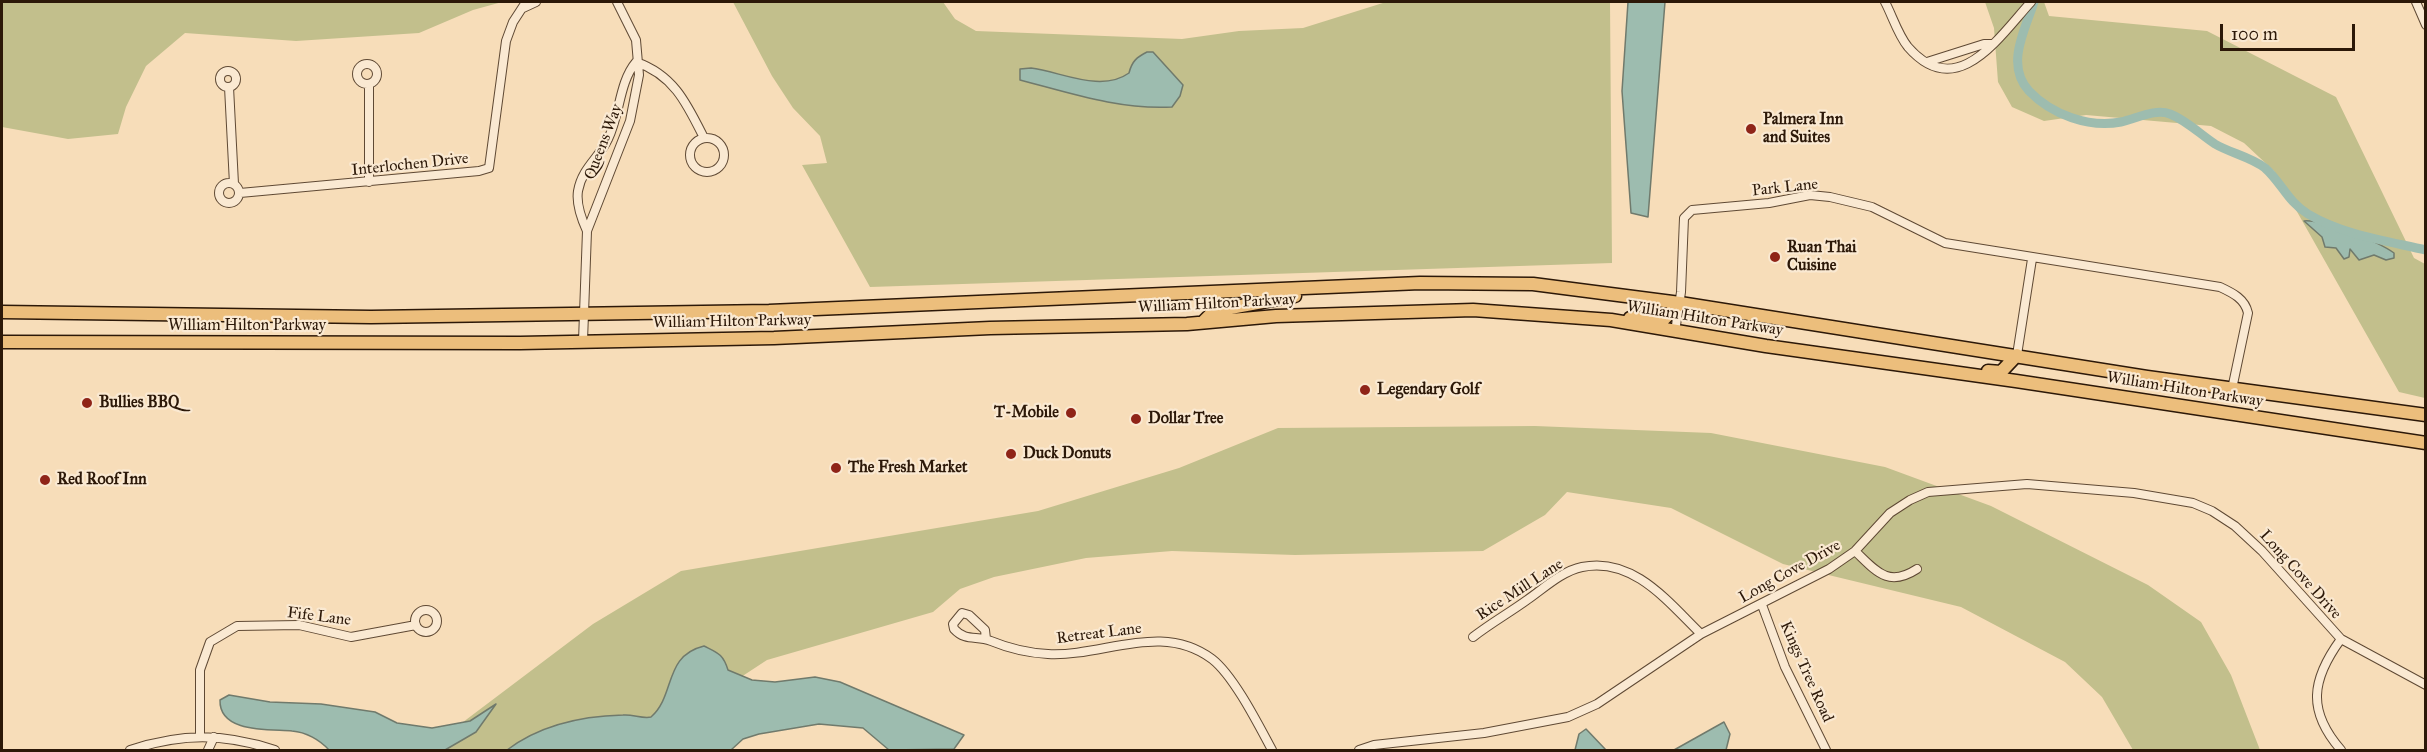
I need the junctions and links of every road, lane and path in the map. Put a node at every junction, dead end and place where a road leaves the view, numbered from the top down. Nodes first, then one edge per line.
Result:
1 (536, 2) edge
2 (617, 2) edge
3 (1885, 2) edge
4 (2031, 2) edge
5 (2416, 2) edge
6 (524, 5) edge
7 (2426, 25) edge
8 (1994, 44) junction
9 (636, 62) junction
10 (1927, 62) junction
11 (369, 85) dead end
12 (229, 87) dead end
13 (704, 138) junction
14 (369, 182) junction
15 (234, 184) junction
16 (240, 194) junction
17 (587, 231) junction
18 (2032, 259) junction
19 (1335, 288) junction
20 (1680, 303) junction
21 (2, 312) edge
22 (583, 314) junction
23 (1566, 315) junction
24 (1203, 322) junction
25 (1675, 332) junction
26 (583, 341) junction
27 (2, 342) edge
28 (2017, 355) junction
29 (1933, 369) junction
30 (2232, 389) junction
31 (2426, 415) edge
32 (2426, 443) edge
33 (1855, 551) junction
34 (1917, 569) dead end
35 (1762, 605) junction
36 (416, 625) dead end
37 (1701, 634) junction
38 (1473, 637) dead end
39 (986, 639) dead end
40 (2341, 639) junction
41 (2426, 685) edge
42 (200, 735) junction
43 (214, 738) junction
44 (135, 750) edge
45 (208, 750) edge
46 (275, 750) edge
47 (1272, 750) edge
48 (1359, 750) edge
49 (1826, 750) edge
50 (2341, 750) edge

1 - 6 street, Interlochen Drive
2 - 9 street, Queens Way
3 - 10 street
4 - 8 street
5 - 7 street
6 - 14 street, Interlochen Drive
8 - 10 street
8 - 10 street
9 - 13 street
9 - 17 street, Queens Way
9 - 17 street, Queens Way
11 - 14 street
12 - 15 street
13 - 13 street
14 - 16 street, Interlochen Drive
15 - 16 street
15 - 16 street, Interlochen Drive
17 - 22 street, Queens Way
18 - 20 street, Park Lane
18 - 28 street
18 - 30 street, Park Lane
19 - 20 highway, William Hilton Parkway
19 - 22 highway, William Hilton Parkway
19 - 24 highway
20 - 23 highway
20 - 25 street, Park Lane
20 - 28 highway, William Hilton Parkway
21 - 22 highway, William Hilton Parkway
22 - 26 street, Queens Way
23 - 24 highway, William Hilton Parkway
23 - 25 highway, William Hilton Parkway
24 - 26 highway, William Hilton Parkway
25 - 29 highway, William Hilton Parkway
26 - 27 highway, William Hilton Parkway
28 - 29 highway
28 - 30 highway, William Hilton Parkway
29 - 32 highway, William Hilton Parkway
30 - 31 highway, William Hilton Parkway
33 - 34 street
33 - 35 street, Long Cove Drive
33 - 40 street, Long Cove Drive
35 - 37 street, Long Cove Drive
35 - 49 street, Kings Tree Road
36 - 42 street, Fife Lane
37 - 38 street, Rice Mill Lane
37 - 48 street, Long Cove Drive
39 - 47 street, Retreat Lane
40 - 41 street, Long Cove Drive
40 - 50 street
42 - 43 street
42 - 44 street
43 - 45 street
43 - 46 street

